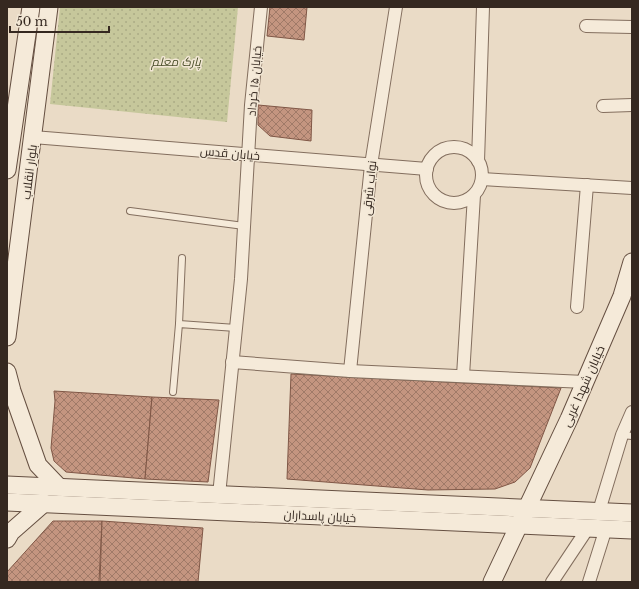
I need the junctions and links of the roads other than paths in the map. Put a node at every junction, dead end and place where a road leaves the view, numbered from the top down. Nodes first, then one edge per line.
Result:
1 (31, 7) edge
2 (49, 7) edge
3 (261, 7) edge
4 (396, 7) edge
5 (483, 7) edge
6 (586, 26) dead end
7 (632, 26) edge
8 (632, 105) edge
9 (603, 106) dead end
10 (17, 111) junction
11 (36, 116) junction
12 (10, 128) edge
13 (33, 137) junction
14 (248, 154) junction
15 (478, 161) junction
16 (371, 165) junction
17 (427, 169) junction
18 (7, 170) edge
19 (482, 179) junction
20 (587, 185) junction
21 (632, 188) edge
22 (474, 195) junction
23 (130, 212) dead end
24 (244, 226) junction
25 (182, 258) dead end
26 (632, 262) edge
27 (577, 307) dead end
28 (179, 324) junction
29 (236, 328) junction
30 (7, 337) edge
31 (232, 362) junction
32 (350, 371) junction
33 (7, 372) edge
34 (463, 376) junction
35 (585, 382) junction
36 (173, 392) dead end
37 (632, 412) edge
38 (627, 435) edge
39 (7, 485) edge
40 (59, 487) junction
41 (219, 495) junction
42 (7, 502) edge
43 (44, 503) junction
44 (526, 508) junction
45 (599, 511) junction
46 (632, 513) edge
47 (519, 524) junction
48 (588, 528) junction
49 (606, 528) junction
50 (632, 530) edge
51 (7, 539) edge
52 (492, 582) edge
53 (552, 582) edge
54 (589, 582) edge

1 - 10 main road, بلوار انقلاب
2 - 11 main road, بلوار انقلاب
3 - 14 street, خیابان ۱۵ خرداد
4 - 16 street, نواب شرقی
5 - 15 street
6 - 7 street
8 - 9 street
10 - 11 main road
10 - 12 main road, بلوار انقلاب
11 - 13 main road, بلوار انقلاب
12 - 18 main road, بلوار انقلاب
13 - 14 street, خیابان قدس
13 - 30 main road, بلوار انقلاب
14 - 16 street, خیابان قدس
14 - 24 street, خیابان ۱۵ خرداد
15 - 17 street
15 - 19 street
16 - 17 street, خیابان قدس
16 - 32 street, نواب شرقی
17 - 22 street
19 - 20 street
19 - 22 street
20 - 21 street
20 - 27 street
22 - 34 street
23 - 24 lane
24 - 29 street, خیابان ۱۵ خرداد
25 - 28 lane
26 - 35 main road, خیابان شهدا غربی
28 - 29 lane
28 - 36 lane
29 - 31 street, خیابان ۱۵ خرداد
31 - 32 street
31 - 41 street, خیابان ۱۵ خرداد
32 - 34 street
33 - 40 main road
34 - 35 street
35 - 44 main road, خیابان شهدا غربی
37 - 38 street
38 - 45 street
39 - 40 main road, خیابان پاسداران
40 - 41 main road, خیابان پاسداران
41 - 44 main road, خیابان پاسداران
42 - 43 main road, خیابان پاسداران
43 - 47 main road, خیابان پاسداران
43 - 51 main road
44 - 45 main road, خیابان پاسداران
44 - 47 main road, خیابان شهدا غربی
45 - 46 main road, خیابان پاسداران
47 - 48 main road, خیابان پاسداران
47 - 52 main road, خیابان شهدا غربی
48 - 49 main road, خیابان پاسداران
48 - 53 street
49 - 50 main road, خیابان پاسداران
49 - 54 street

